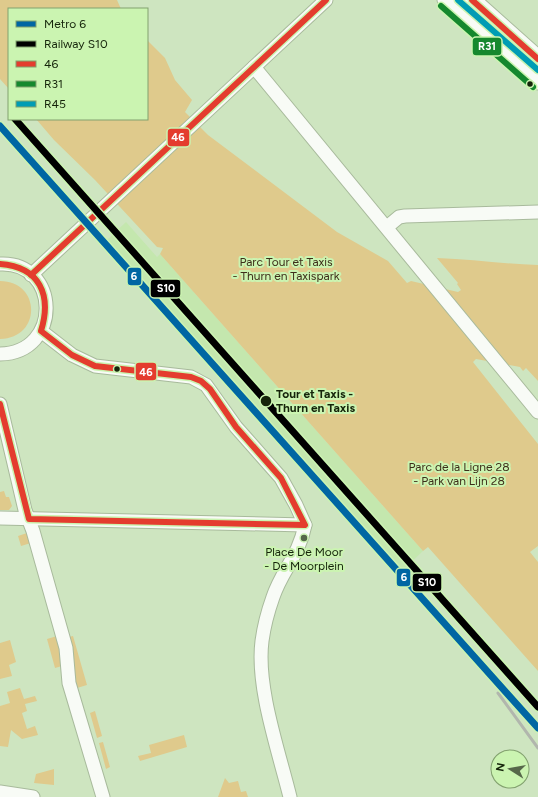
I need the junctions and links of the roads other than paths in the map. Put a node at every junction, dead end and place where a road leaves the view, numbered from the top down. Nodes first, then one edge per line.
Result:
1 (326, 0) edge
2 (446, 0) edge
3 (472, 0) edge
4 (538, 58) edge
5 (254, 67) junction
6 (538, 81) edge
7 (538, 212) edge
8 (387, 227) junction
9 (0, 264) edge
10 (31, 274) junction
11 (41, 331) junction
12 (0, 354) edge
13 (0, 404) edge
14 (538, 412) edge
15 (0, 518) edge
16 (28, 519) junction
17 (305, 524) junction
18 (0, 792) edge
19 (33, 797) edge
20 (103, 797) edge
21 (290, 797) edge

1 - 5 street
2 - 6 main road
3 - 4 main road
5 - 8 street
5 - 10 street
7 - 8 street
8 - 14 street
9 - 10 street
10 - 11 street
11 - 12 street
11 - 17 street
13 - 16 street
15 - 16 street
16 - 17 street
16 - 20 street
17 - 21 street
18 - 19 street

